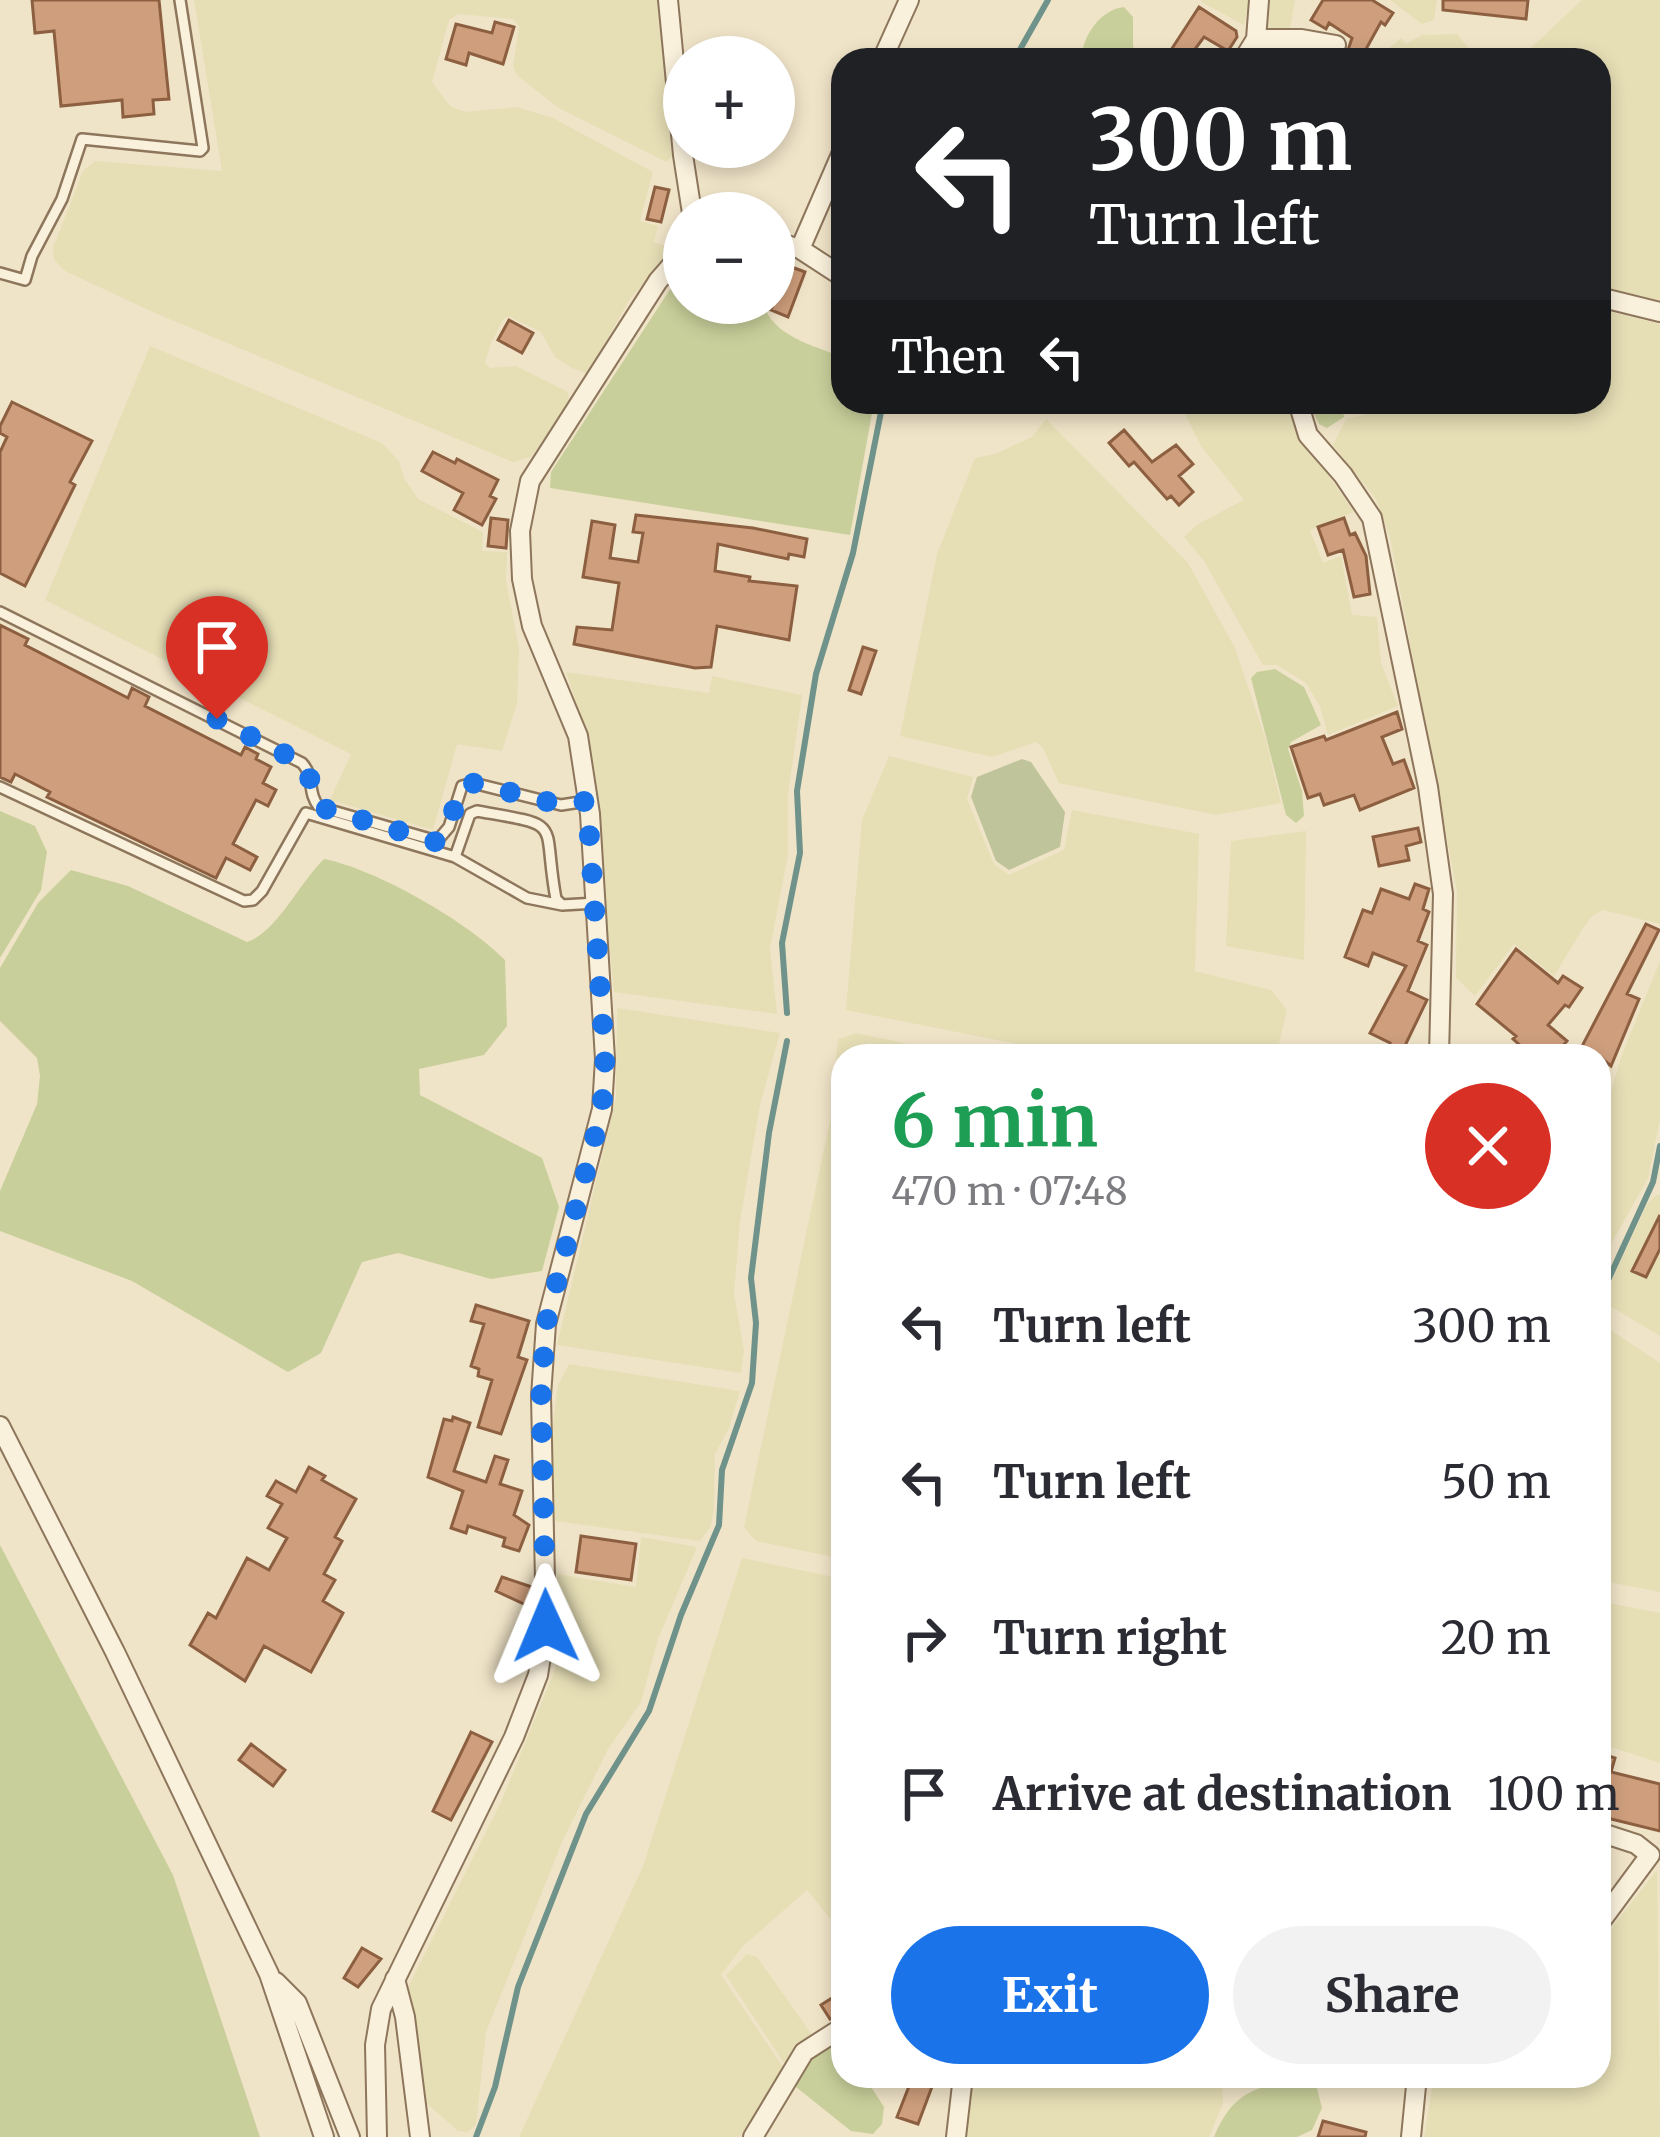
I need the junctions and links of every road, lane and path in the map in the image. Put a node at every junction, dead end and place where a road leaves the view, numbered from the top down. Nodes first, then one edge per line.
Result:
1 (180, 0) edge
2 (668, 0) edge
3 (909, 0) edge
4 (1259, 0) edge
5 (1256, 39) junction
6 (1336, 45) dead end
7 (887, 48) edge
8 (1250, 48) edge
9 (831, 177) edge
10 (688, 192) edge
11 (795, 247) edge
12 (800, 248) junction
13 (831, 269) edge
14 (0, 273) edge
15 (663, 274) edge
16 (1611, 300) edge
17 (1660, 312) edge
18 (1302, 414) edge
19 (0, 612) edge
20 (0, 787) edge
21 (587, 801) junction
22 (455, 857) junction
23 (597, 903) junction
24 (562, 905) junction
25 (1439, 1044) edge
26 (0, 1426) edge
27 (1611, 1836) edge
28 (1611, 1908) edge
29 (268, 1974) junction
30 (395, 1979) junction
31 (831, 2035) edge
32 (962, 2088) edge
33 (1416, 2088) edge
34 (324, 2137) edge
35 (350, 2137) edge
36 (377, 2137) edge
37 (420, 2137) edge
38 (753, 2137) edge
39 (956, 2137) edge
40 (1411, 2137) edge

1 - 14 lane
2 - 10 street
3 - 7 street
4 - 5 street
5 - 6 street
5 - 8 street
9 - 12 street
11 - 12 street
12 - 13 street
15 - 21 street
16 - 17 street
18 - 25 street
19 - 21 lane
20 - 22 lane
21 - 23 street
22 - 24 lane
22 - 24 lane
23 - 24 lane
23 - 30 street
26 - 29 street
27 - 28 street
29 - 34 street
29 - 35 street
30 - 36 street
30 - 37 street
31 - 38 street
32 - 39 street
33 - 40 street

